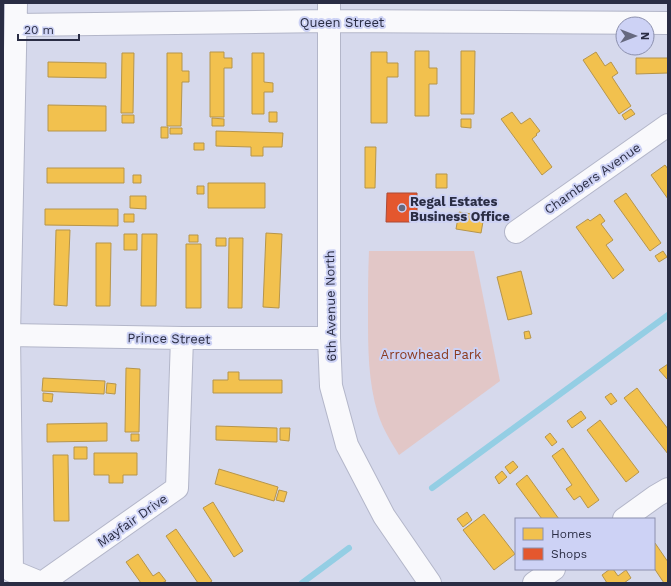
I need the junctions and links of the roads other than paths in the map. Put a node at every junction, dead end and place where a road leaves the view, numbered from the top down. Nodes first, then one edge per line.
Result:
1 (16, 3) edge
2 (329, 12) edge
3 (668, 24) edge
4 (16, 25) junction
5 (668, 125) edge
6 (516, 232) dead end
7 (9, 335) junction
8 (182, 338) junction
9 (329, 338) junction
10 (668, 489) edge
11 (625, 518) edge
12 (553, 570) edge
13 (42, 583) edge
14 (430, 583) edge
15 (534, 583) edge

1 - 4 street, Mayfair Drive
2 - 3 street, Queen Street
2 - 4 street, Queen Street
2 - 9 street, 6th Avenue North
4 - 7 street, Mayfair Drive
5 - 6 street, Chambers Avenue
7 - 8 street, Prince Street
7 - 13 street, Mayfair Drive
8 - 9 street, Prince Street
8 - 13 street, Mayfair Drive
9 - 14 street, 6th Avenue North
10 - 11 street
12 - 15 street

